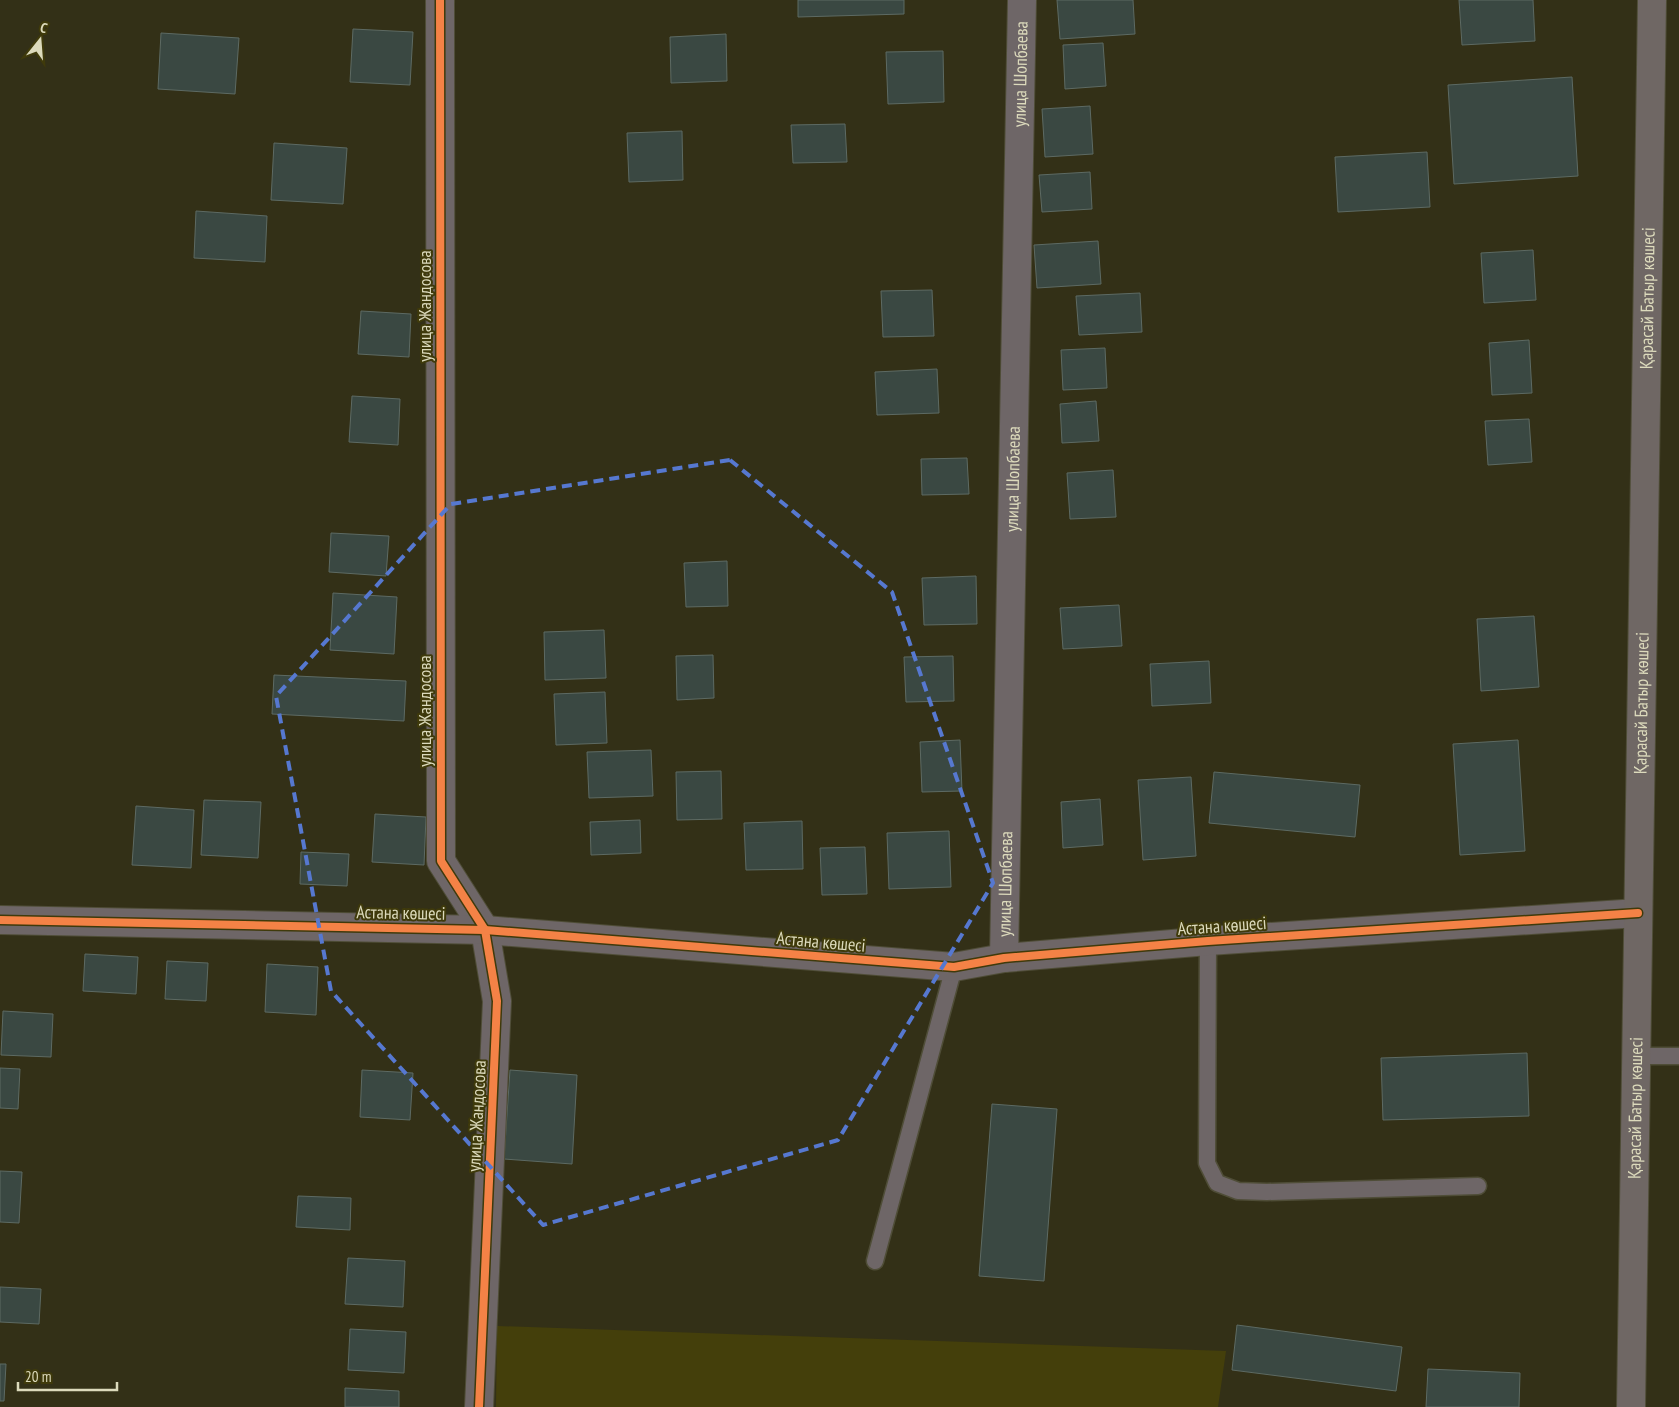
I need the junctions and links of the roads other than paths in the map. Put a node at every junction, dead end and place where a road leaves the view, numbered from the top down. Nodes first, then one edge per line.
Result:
1 (440, 0) edge
2 (1022, 0) edge
3 (1652, 0) edge
4 (1638, 913) junction
5 (0, 920) edge
6 (485, 930) junction
7 (1208, 941) junction
8 (1004, 958) junction
9 (954, 967) junction
10 (1636, 1056) junction
11 (1679, 1056) edge
12 (1478, 1186) dead end
13 (875, 1260) dead end
14 (479, 1407) edge
15 (1631, 1407) edge

1 - 6 street, улица Жандосова
2 - 8 street, улица Шопбаева
3 - 4 main road, Қарасай Батыр көшесі
4 - 7 street, Астана көшесі
4 - 10 main road, Қарасай Батыр көшесі
5 - 6 street, Астана көшесі
6 - 9 street, Астана көшесі
6 - 14 street, улица Жандосова
7 - 8 street, Астана көшесі
7 - 12 lane
8 - 9 street, Астана көшесі
9 - 13 lane
10 - 11 lane
10 - 15 main road, Қарасай Батыр көшесі

